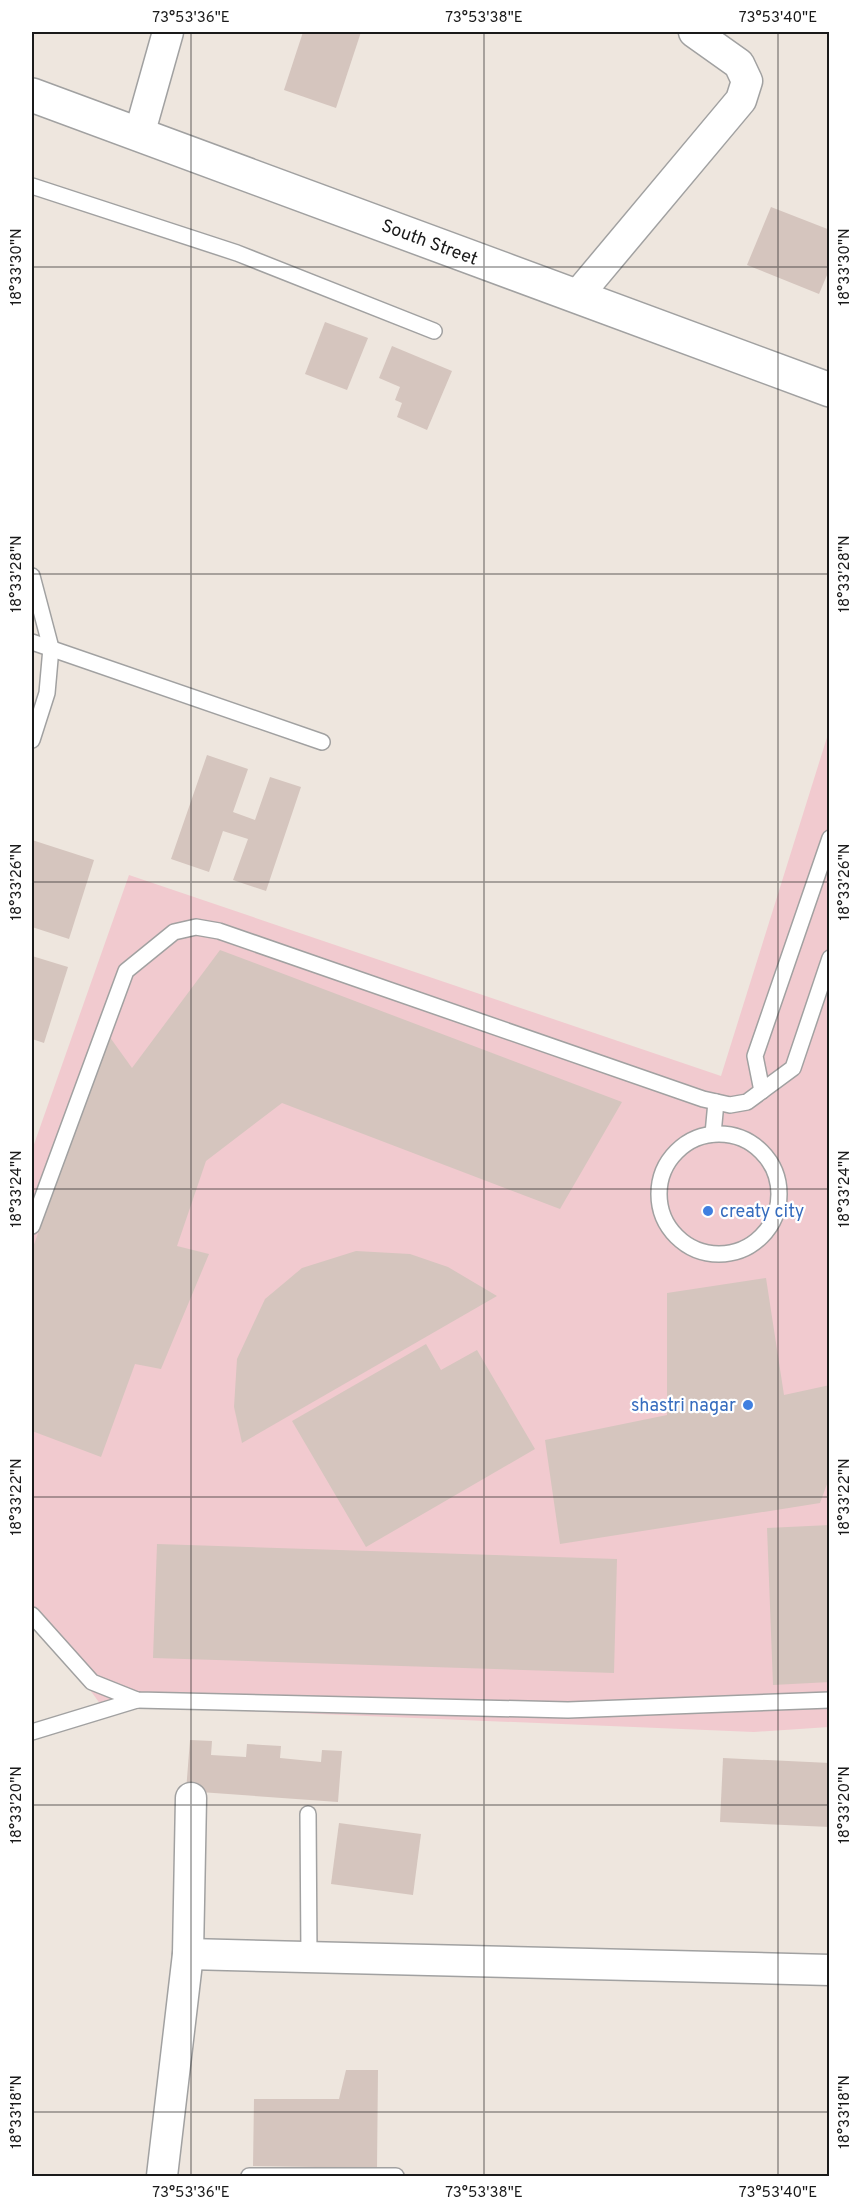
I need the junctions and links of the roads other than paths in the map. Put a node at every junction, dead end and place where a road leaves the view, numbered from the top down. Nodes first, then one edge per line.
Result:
1 (168, 32) edge
2 (694, 32) edge
3 (32, 95) edge
4 (140, 135) junction
5 (32, 186) edge
6 (577, 296) junction
7 (434, 331) dead end
8 (830, 390) edge
9 (32, 576) edge
10 (32, 642) edge
11 (51, 648) junction
12 (32, 740) edge
13 (322, 742) dead end
14 (830, 838) edge
15 (830, 958) edge
16 (762, 1091) junction
17 (716, 1102) junction
18 (713, 1134) junction
19 (32, 1226) edge
20 (32, 1615) edge
21 (137, 1700) junction
22 (830, 1700) edge
23 (32, 1732) edge
24 (191, 1798) dead end
25 (308, 1814) dead end
26 (188, 1954) junction
27 (309, 1957) junction
28 (830, 1970) edge
29 (162, 2176) edge
30 (249, 2176) edge
31 (396, 2176) edge

1 - 4 street
2 - 6 street
3 - 4 street, South Street
4 - 6 street, South Street
5 - 7 lane
6 - 8 street, South Street
9 - 11 lane
10 - 11 lane
11 - 12 lane
11 - 13 lane
14 - 16 lane
15 - 16 lane
16 - 17 lane
17 - 18 lane
17 - 19 lane
18 - 18 lane
20 - 21 lane
21 - 22 lane
21 - 23 lane
24 - 26 street
25 - 27 lane
26 - 27 street
26 - 29 street
27 - 28 street
30 - 31 lane

